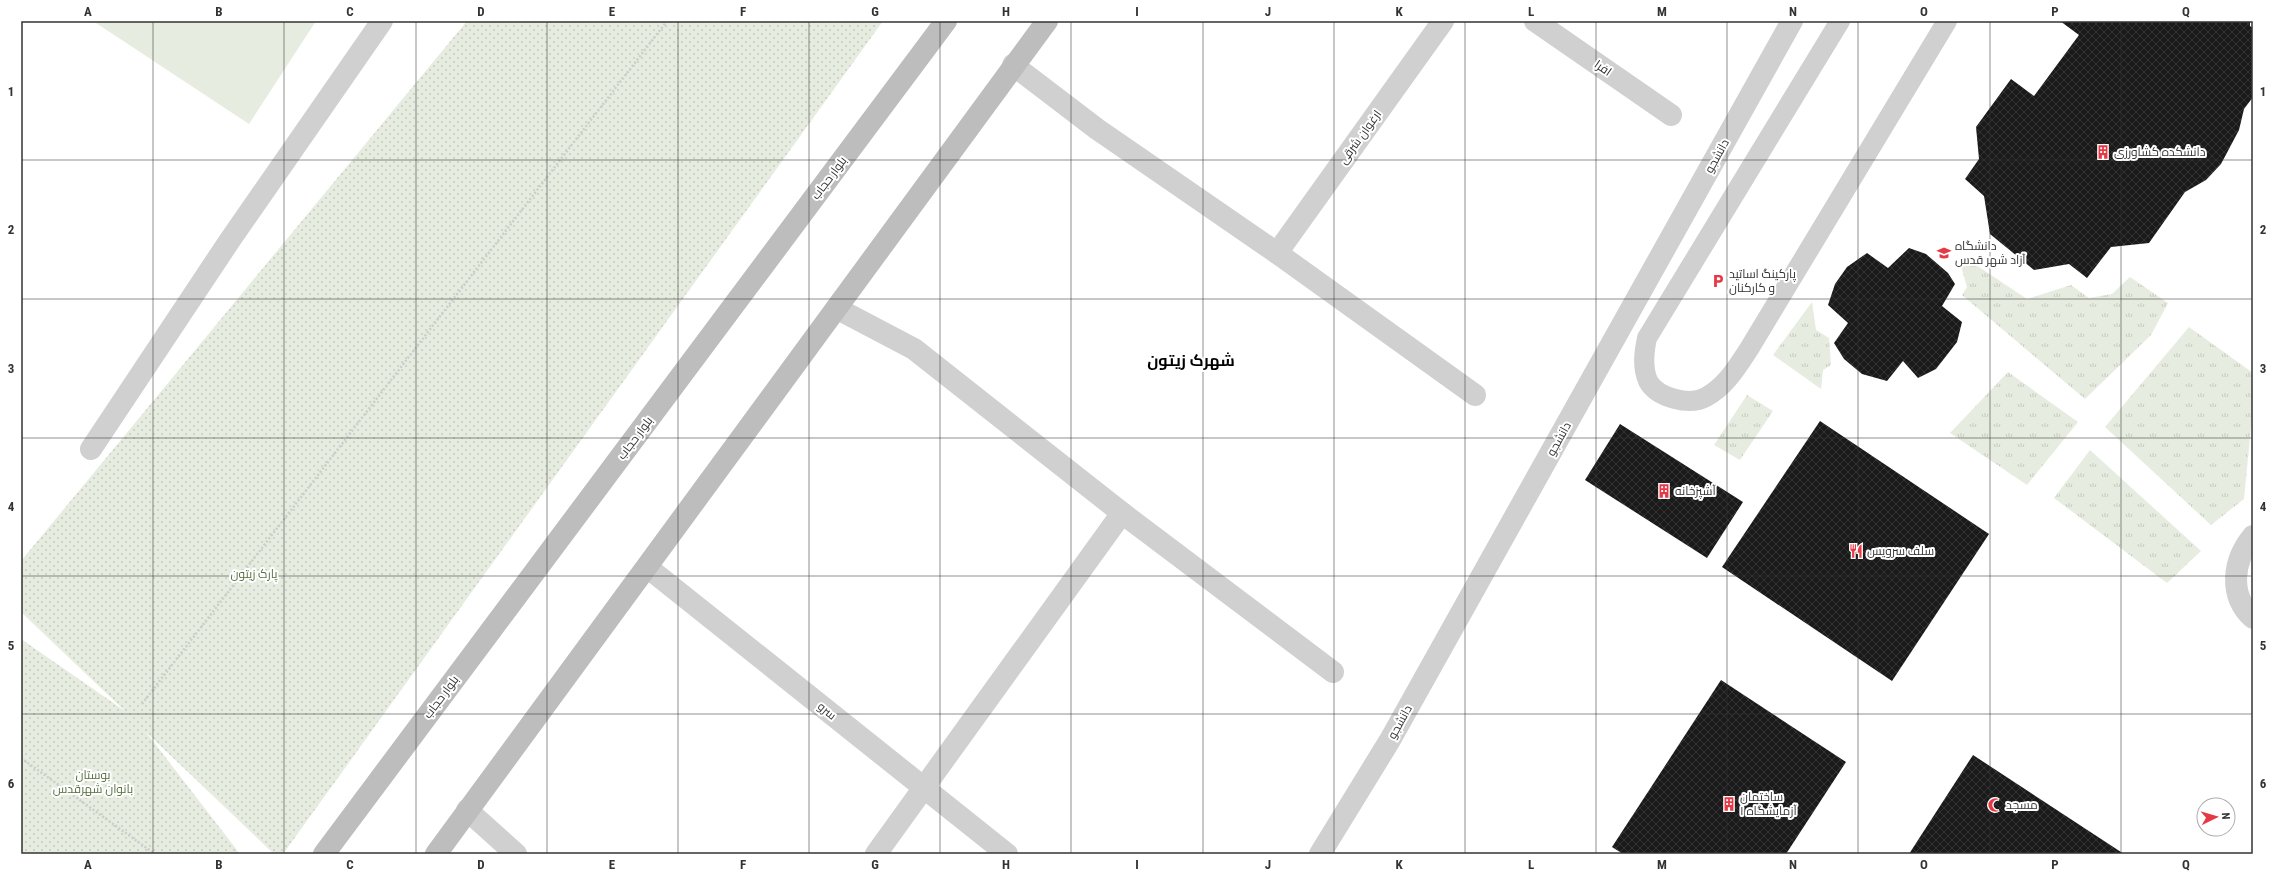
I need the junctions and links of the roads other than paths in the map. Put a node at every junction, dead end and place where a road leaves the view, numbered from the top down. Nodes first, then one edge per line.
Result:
1 (382, 21) edge
2 (946, 21) edge
3 (1047, 21) edge
4 (1443, 21) edge
5 (1535, 21) edge
6 (1792, 21) edge
7 (1840, 21) edge
8 (1947, 21) edge
9 (1013, 65) junction
10 (1671, 115) dead end
11 (1277, 253) junction
12 (838, 309) junction
13 (1475, 395) dead end
14 (91, 449) dead end
15 (1122, 513) junction
16 (2253, 536) edge
17 (647, 567) junction
18 (2253, 618) edge
19 (1333, 672) dead end
20 (924, 788) junction
21 (467, 810) junction
22 (513, 851) edge
23 (324, 854) edge
24 (436, 854) edge
25 (876, 854) edge
26 (1007, 854) edge
27 (1320, 854) edge

1 - 14 street
2 - 23 main road, بلوار حجاب
3 - 9 main road
4 - 11 street, ارغوان شرقی
5 - 10 street, افرا
6 - 27 street, دانشجو
7 - 8 lane
9 - 11 street
9 - 12 main road
11 - 13 street
12 - 15 street
12 - 17 main road
15 - 19 street
15 - 20 street
16 - 18 street
17 - 20 street, سرو
17 - 21 main road
20 - 25 street
20 - 26 street, سرو
21 - 22 street
21 - 24 main road

